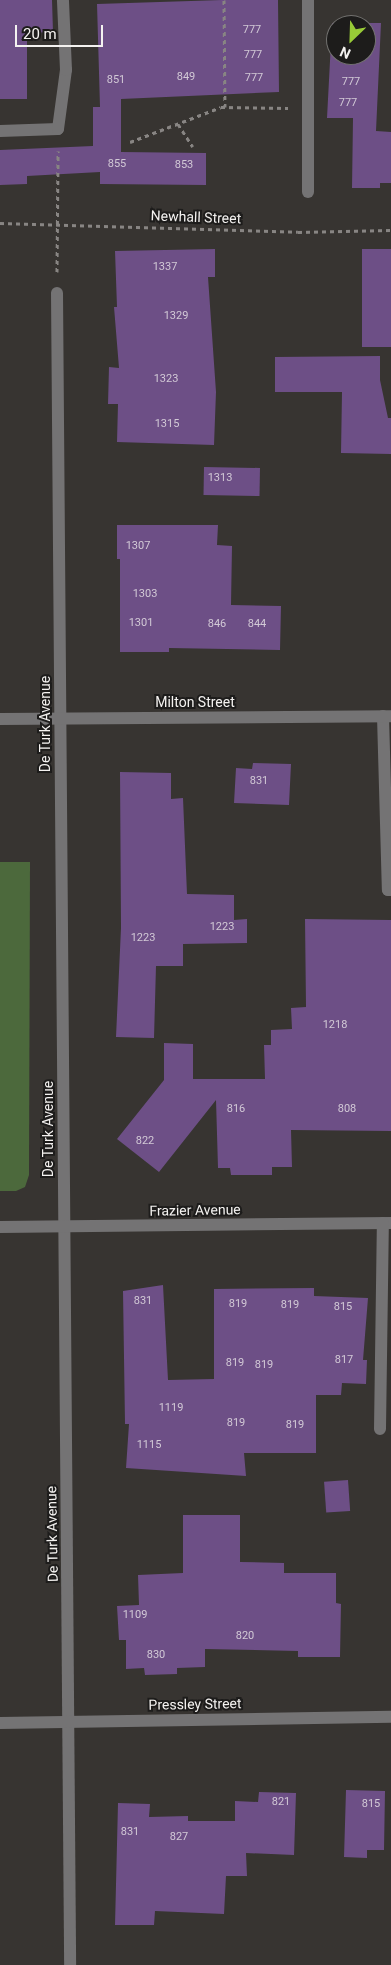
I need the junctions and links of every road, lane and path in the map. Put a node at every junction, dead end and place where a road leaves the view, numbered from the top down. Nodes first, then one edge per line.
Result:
1 (63, 0) edge
2 (224, 0) edge
3 (308, 0) edge
4 (225, 107) junction
5 (308, 108) junction
6 (178, 124) junction
7 (58, 129) junction
8 (0, 131) edge
9 (130, 142) dead end
10 (193, 147) dead end
11 (308, 192) dead end
12 (57, 222) junction
13 (0, 223) edge
14 (391, 230) edge
15 (57, 293) joint
16 (387, 716) edge
17 (60, 718) junction
18 (0, 719) edge
19 (391, 890) edge
20 (387, 1223) edge
21 (0, 1227) edge
22 (64, 1227) junction
23 (380, 1429) dead end
24 (391, 1717) edge
25 (69, 1721) junction
26 (0, 1723) edge
27 (70, 1965) edge

1 - 7 street
2 - 4 path
3 - 5 street
4 - 5 path
4 - 6 path
5 - 11 street
6 - 9 path
6 - 10 path
7 - 8 street
7 - 12 path
12 - 13 path, Newhall Street
12 - 14 path, Newhall Street
12 - 15 path
15 - 17 street, De Turk Avenue
16 - 17 street, Milton Street
16 - 19 street
17 - 18 street, Milton Street
17 - 22 street, De Turk Avenue
20 - 22 street, Frazier Avenue
20 - 23 street
21 - 22 street, Frazier Avenue
22 - 25 street, De Turk Avenue
24 - 25 street, Pressley Street
25 - 26 street, Pressley Street
25 - 27 street, De Turk Avenue

